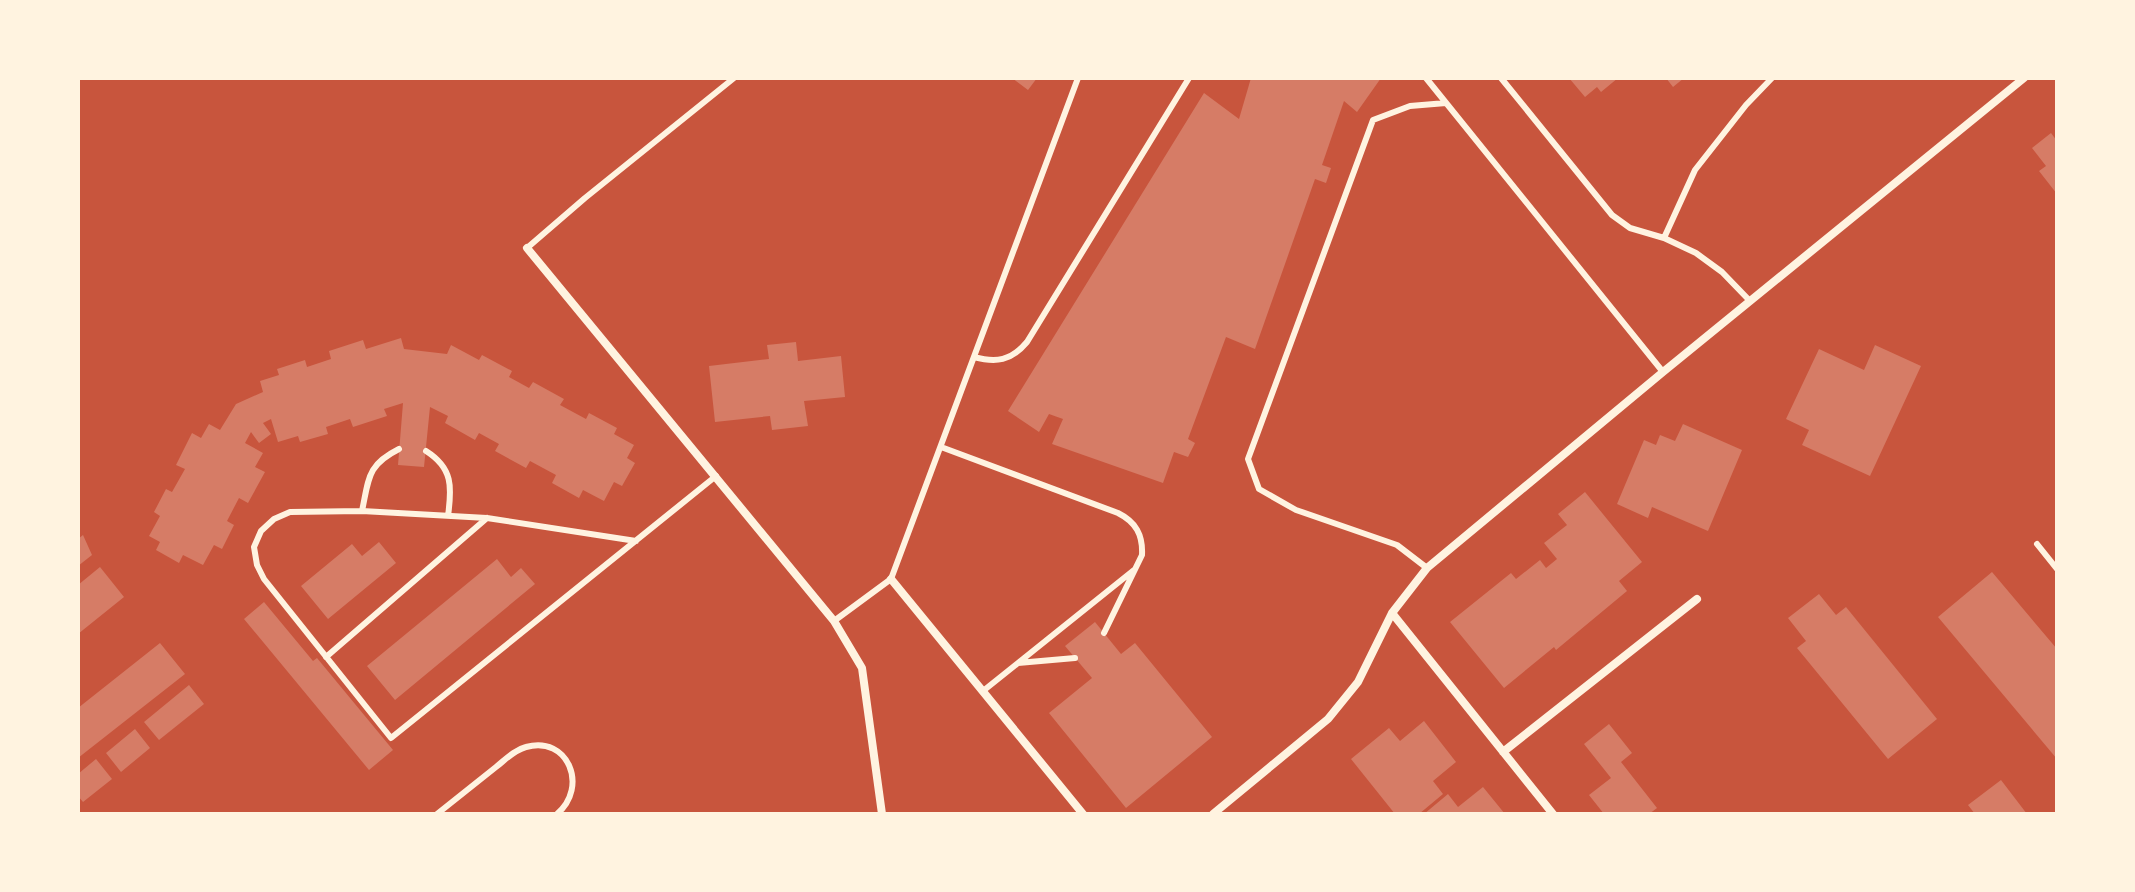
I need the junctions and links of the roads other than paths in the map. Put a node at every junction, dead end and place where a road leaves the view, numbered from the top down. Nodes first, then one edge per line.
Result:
1 (734, 78) edge
2 (1078, 78) edge
3 (1189, 78) edge
4 (1426, 78) edge
5 (1501, 78) edge
6 (1772, 78) edge
7 (2024, 78) edge
8 (1446, 103) junction
9 (1664, 238) junction
10 (527, 248) joint
11 (1750, 301) junction
12 (974, 357) junction
13 (1663, 372) junction
14 (941, 447) junction
15 (399, 449) dead end
16 (426, 451) dead end
17 (716, 476) junction
18 (362, 511) junction
19 (448, 516) junction
20 (487, 518) junction
21 (636, 541) junction
22 (2037, 544) dead end
23 (1137, 567) junction
24 (1427, 568) junction
25 (2057, 569) edge
26 (891, 579) junction
27 (1697, 599) dead end
28 (1392, 613) junction
29 (834, 621) junction
30 (1104, 633) dead end
31 (326, 657) junction
32 (1075, 658) dead end
33 (1018, 663) junction
34 (983, 691) junction
35 (1503, 752) junction
36 (437, 814) edge
37 (557, 814) edge
38 (882, 814) edge
39 (1083, 814) edge
40 (1213, 814) edge
41 (1553, 814) edge

1 - 10 lane
2 - 12 lane
3 - 12 lane
4 - 8 lane
5 - 9 lane
6 - 9 lane
7 - 11 street
8 - 13 lane
8 - 24 lane
9 - 11 lane
10 - 17 street
11 - 13 street
12 - 14 lane
13 - 24 street
14 - 23 lane
14 - 26 lane
15 - 18 lane
16 - 19 lane
17 - 21 lane
17 - 29 street
18 - 19 lane
18 - 31 lane
19 - 20 lane
20 - 21 lane
20 - 31 lane
21 - 31 lane
22 - 25 lane
23 - 30 lane
23 - 33 lane
24 - 28 street
26 - 29 lane
26 - 34 street
27 - 35 street
28 - 35 street
28 - 40 street
29 - 38 street
32 - 33 lane
33 - 34 lane
34 - 39 street
35 - 41 street
36 - 37 lane

